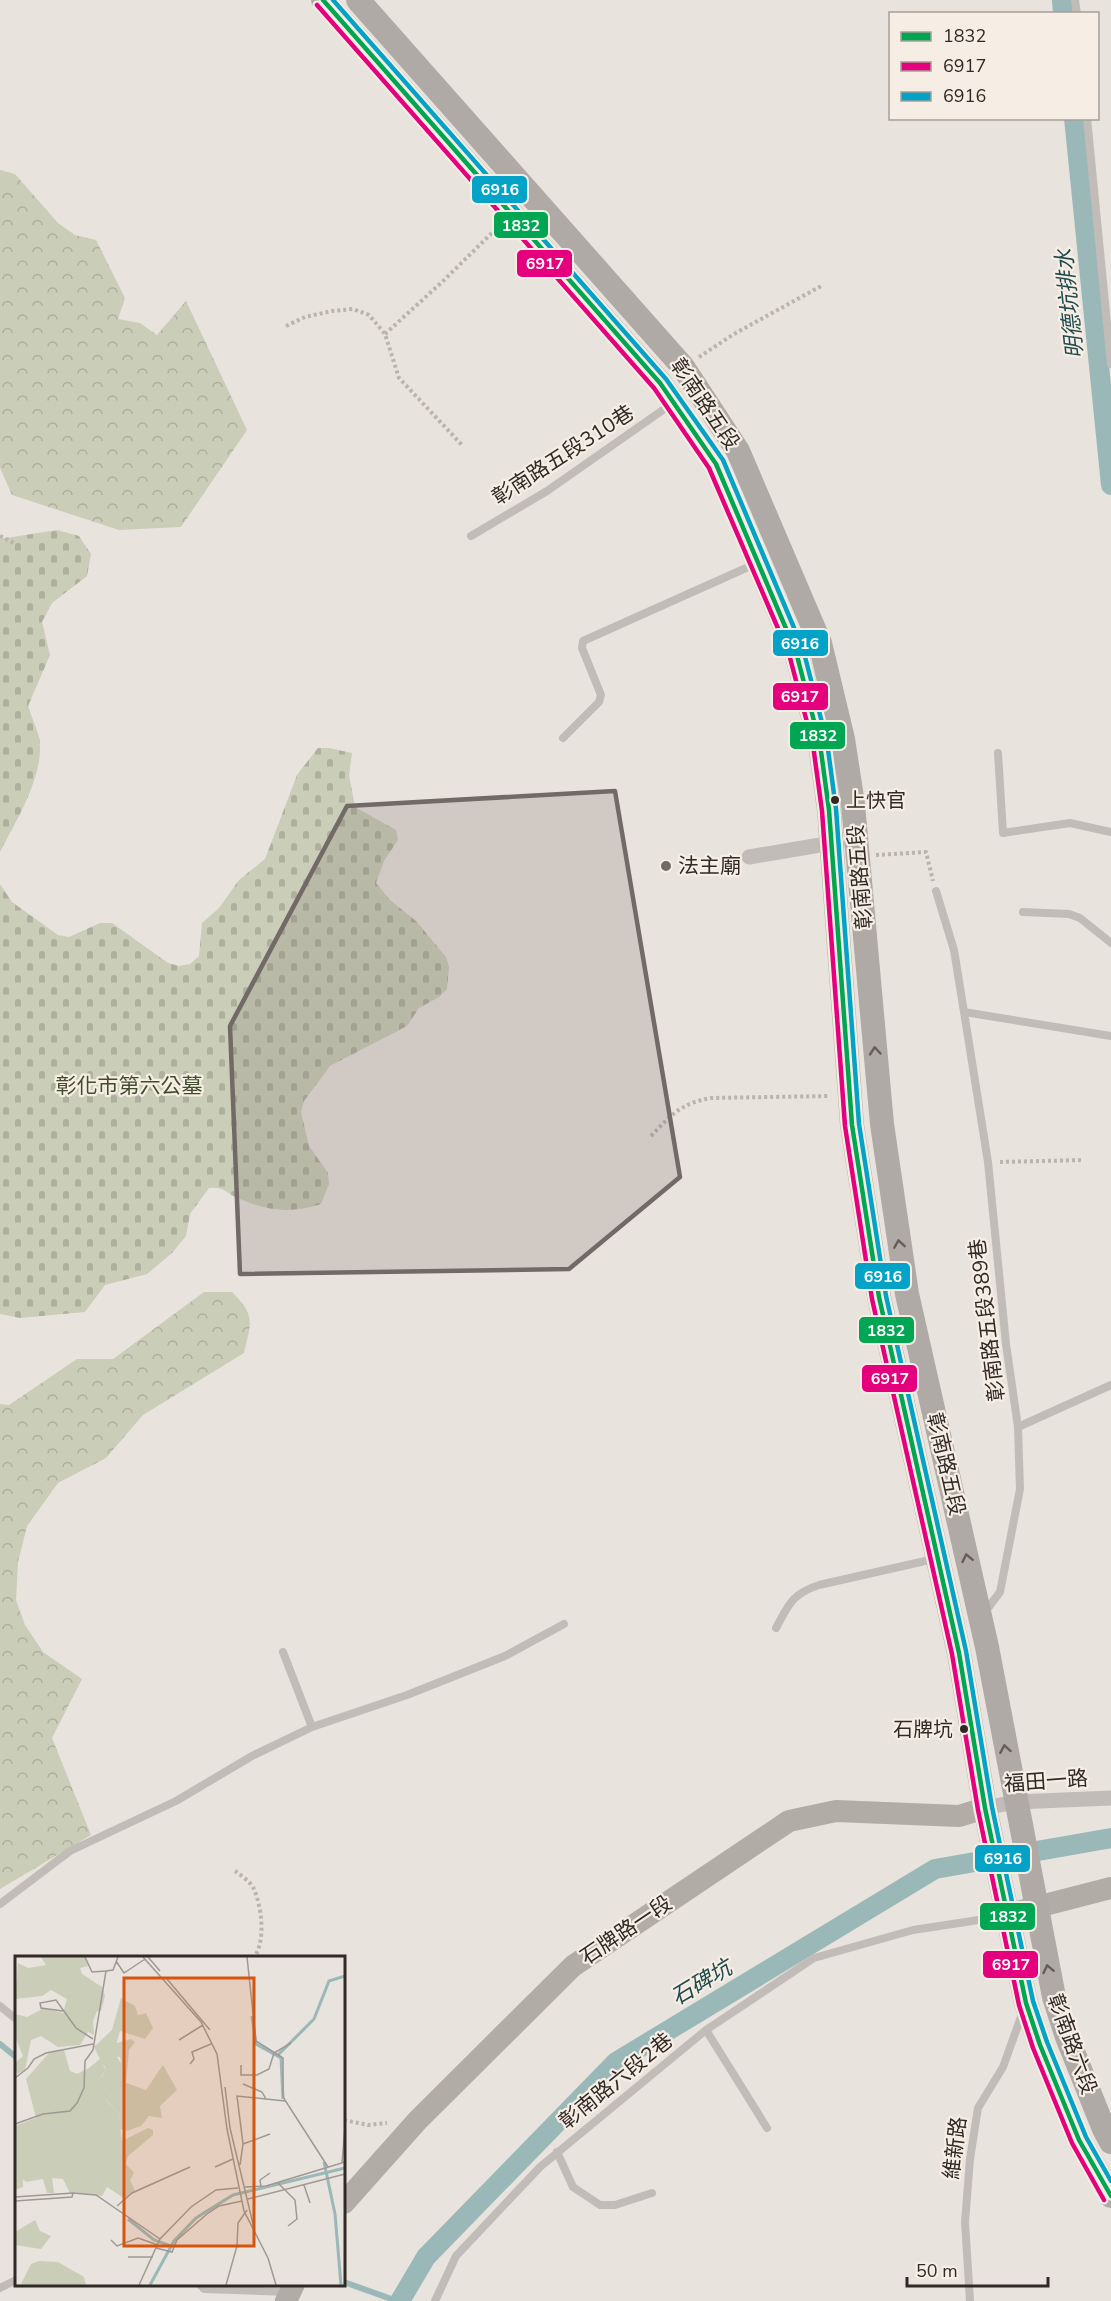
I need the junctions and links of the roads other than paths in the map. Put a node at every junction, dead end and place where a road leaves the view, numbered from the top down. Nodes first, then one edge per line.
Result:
1 (322, 0) edge
2 (358, 0) edge
3 (1087, 120) edge
4 (1111, 364) edge
5 (674, 403) junction
6 (471, 536) dead end
7 (759, 563) junction
8 (563, 738) dead end
9 (998, 753) dead end
10 (1111, 832) edge
11 (832, 843) junction
12 (749, 856) dead end
13 (860, 856) junction
14 (936, 891) road end
15 (1023, 912) dead end
16 (1111, 943) edge
17 (964, 1012) junction
18 (1111, 1036) edge
19 (1111, 1385) edge
20 (1018, 1427) junction
21 (937, 1558) junction
22 (981, 1618) junction
23 (564, 1624) dead end
24 (776, 1628) dead end
25 (283, 1652) dead end
26 (312, 1727) junction
27 (1111, 1798) edge
28 (1015, 1802) junction
29 (985, 1808) junction
30 (1020, 1827) joint
31 (990, 1833) joint
32 (1111, 1888) edge
33 (0, 1904) edge
34 (1036, 1907) junction
35 (1006, 1916) junction
36 (1054, 1997) junction
37 (1026, 2003) junction
38 (0, 2006) edge
39 (15, 2018) edge
40 (706, 2030) junction
41 (767, 2128) dead end
42 (1111, 2142) edge
43 (557, 2152) junction
44 (652, 2193) dead end
45 (1111, 2196) edge
46 (345, 2202) edge
47 (15, 2280) edge
48 (201, 2286) edge
49 (0, 2288) edge
50 (290, 2292) edge
51 (435, 2301) edge
52 (970, 2301) edge

1 - 5 main road, 彰南路五段
2 - 13 main road, 彰南路五段
3 - 4 lane
5 - 6 lane, 彰南路五段310巷
5 - 7 main road, 彰南路五段
7 - 8 lane
7 - 11 main road, 彰南路五段
9 - 10 lane
11 - 12 street
11 - 13 street
11 - 21 main road, 彰南路五段
22 -> 13 main road, 彰南路五段
14 - 17 lane, 彰南路五段389巷
15 - 16 lane
17 - 18 lane
17 - 20 lane, 彰南路五段389巷
19 - 20 lane
20 - 22 lane, 彰南路五段389巷
21 - 24 lane
21 - 29 main road, 彰南路五段
28 -> 22 main road, 彰南路五段
23 - 26 lane
25 - 26 lane
26 - 33 lane
27 - 28 street, 福田一路
28 - 29 street, 福田一路
28 - 30 main road, 彰南路五段
29 - 31 main road, 彰南路五段
29 - 46 street, 石牌路一段
30 - 34 main road, 彰南路六段
31 - 35 main road, 彰南路六段
32 - 34 street
34 - 35 street
36 -> 34 main road, 彰南路六段
35 - 37 main road, 彰南路六段
35 - 40 lane, 彰南路六段2巷
36 - 37 lane
36 - 42 main road, 彰南路六段
37 - 45 main road, 彰南路六段
37 - 52 lane, 維新路
38 - 39 lane
40 - 41 lane
40 - 43 lane, 彰南路六段2巷
43 - 44 lane
43 - 51 lane, 彰南路六段2巷
47 - 49 lane
48 - 50 lane

